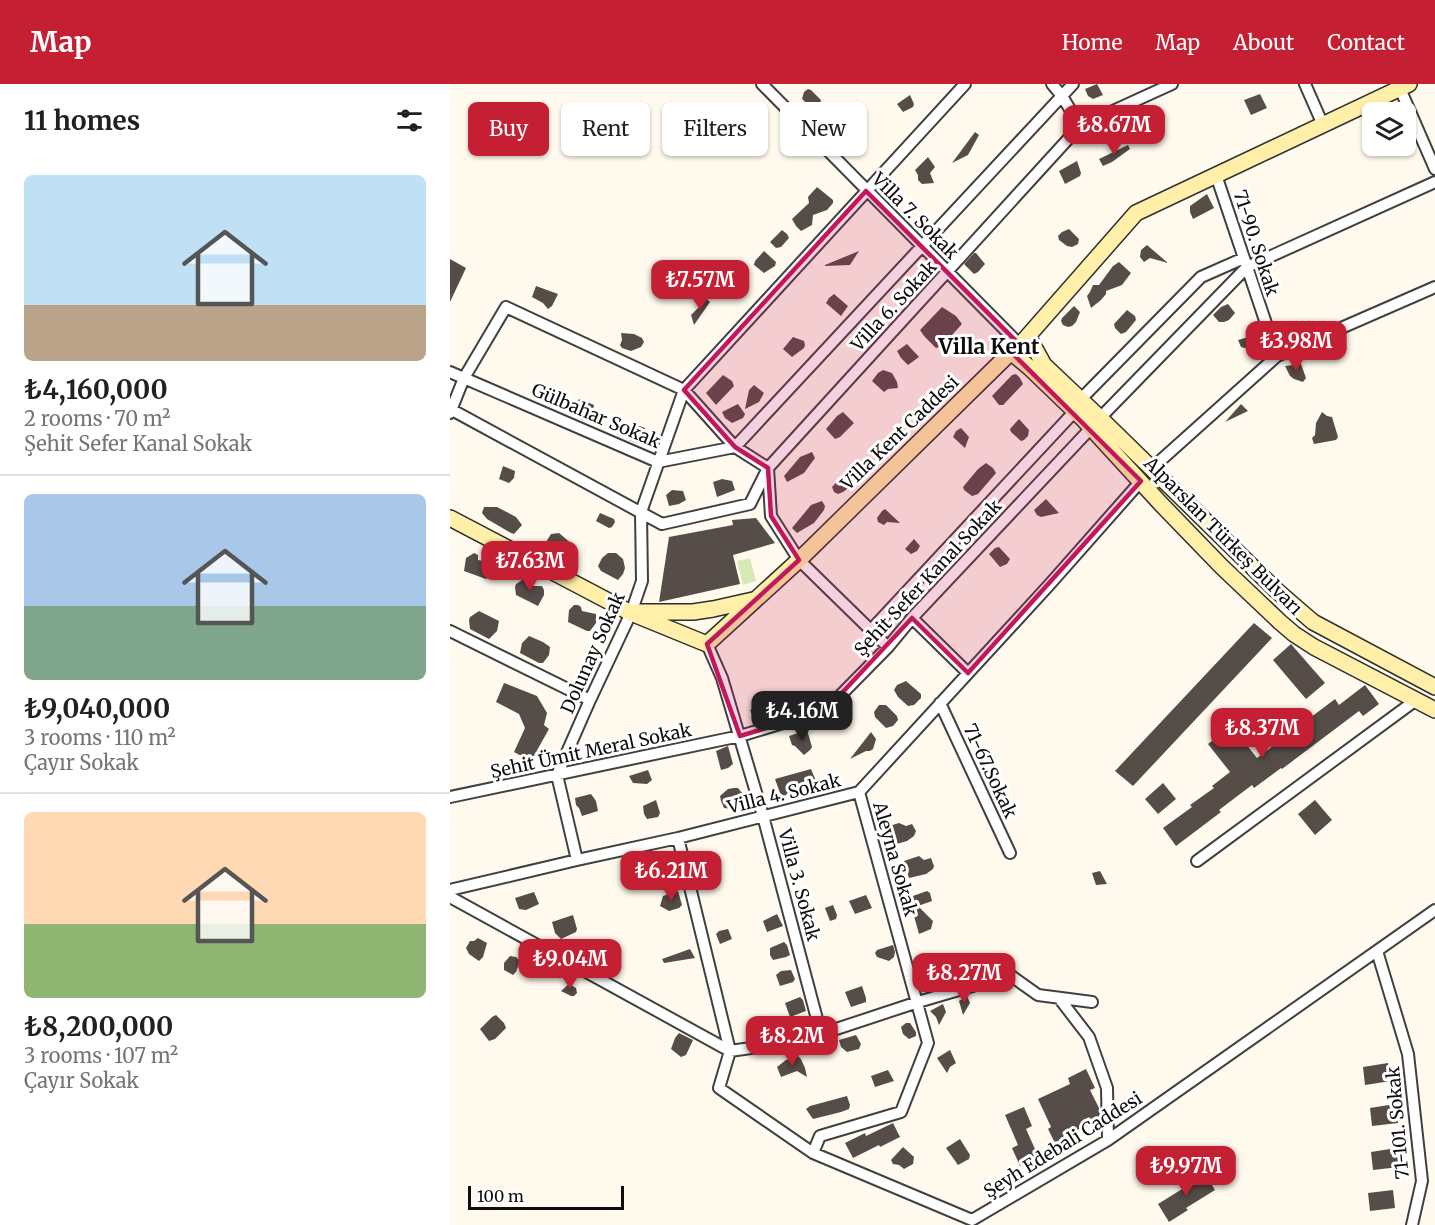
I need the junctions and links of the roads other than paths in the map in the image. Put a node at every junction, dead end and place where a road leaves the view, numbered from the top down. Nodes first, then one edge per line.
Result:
1 (762, 84) edge
2 (965, 84) edge
3 (1052, 84) edge
4 (1073, 84) edge
5 (1172, 84) edge
6 (1305, 84) edge
7 (1402, 85) edge
8 (1062, 96) junction
9 (1323, 125) junction
10 (1080, 126) junction
11 (1432, 154) edge
12 (1435, 169) edge
13 (1216, 175) junction
14 (1435, 182) edge
15 (866, 190) junction
16 (922, 246) junction
17 (1245, 263) junction
18 (948, 272) junction
19 (1435, 286) edge
20 (1020, 344) junction
21 (1277, 356) junction
22 (450, 372) edge
23 (464, 378) junction
24 (684, 390) junction
25 (1078, 406) junction
26 (451, 411) edge
27 (1096, 423) junction
28 (735, 447) junction
29 (658, 462) junction
30 (768, 468) junction
31 (1151, 469) junction
32 (1141, 482) junction
33 (641, 512) junction
34 (450, 518) edge
35 (799, 560) junction
36 (755, 600) junction
37 (713, 609) junction
38 (631, 612) junction
39 (693, 612) junction
40 (912, 618) junction
41 (724, 628) junction
42 (870, 631) junction
43 (450, 633) edge
44 (689, 637) junction
45 (707, 644) junction
46 (888, 647) junction
47 (968, 673) junction
48 (1435, 687) edge
49 (590, 700) junction
50 (1416, 700) junction
51 (940, 703) junction
52 (1435, 710) edge
53 (740, 736) junction
54 (557, 775) junction
55 (859, 792) junction
56 (450, 797) edge
57 (763, 816) junction
58 (678, 838) junction
59 (1010, 853) dead end
60 (577, 860) junction
61 (1197, 861) dead end
62 (450, 890) edge
63 (450, 897) edge
64 (1435, 910) edge
65 (1377, 951) junction
66 (1059, 998) junction
67 (918, 1002) junction
68 (1092, 1002) dead end
69 (820, 1034) junction
70 (730, 1051) junction
71 (1108, 1140) junction
72 (813, 1153) junction
73 (1412, 1225) edge

1 - 15 street, Villa 7. Sokak
2 - 15 street
3 - 8 street
4 - 8 street, Villa 6. Sokak
5 - 10 street, Villa 6. Sokak
6 - 9 street
7 - 9 street, Villa Kent Caddesi
7 - 11 street
8 - 10 street
8 - 16 street, Villa 6. Sokak
9 - 13 street, Villa Kent Caddesi
10 - 18 street, Villa 6. Sokak
11 - 12 street
13 - 17 street, 71-90. Sokak
13 - 20 street, Villa Kent Caddesi
14 - 17 street, Şehit Sefer Kanal Sokak
15 - 16 street, Villa 7. Sokak
15 - 24 street
16 - 18 street, Villa 7. Sokak
16 - 28 street, Villa 6. Sokak
17 - 21 street, 71-90. Sokak
17 - 25 street, Şehit Sefer Kanal Sokak
17 - 27 street, Şehit Sefer Kanal Sokak
18 - 20 street, Villa 7. Sokak
18 - 30 street, Villa 6. Sokak
19 - 21 street
20 - 25 street, Alparslan Türkeş Bulvarı
20 - 25 street, Alparslan Türkeş Bulvarı
20 - 35 street, Villa Kent Caddesi
21 - 31 street
22 - 23 street, Gülbahar Sokak
23 - 24 street
23 - 26 street
23 - 29 street, Gülbahar Sokak
24 - 28 street
24 - 29 street, Dolunay Sokak
25 - 27 street, Alparslan Türkeş Bulvarı
25 - 42 street, Şehit Sefer Kanal Sokak
26 - 33 street
27 - 31 street, Alparslan Türkeş Bulvarı
27 - 32 street, Alparslan Türkeş Bulvarı
27 - 40 street, Şehit Sefer Kanal Sokak
28 - 29 street, Gülbahar Sokak
28 - 30 street
29 - 33 street, Dolunay Sokak
30 - 33 street, Villa 6. Sokak
30 - 35 street
31 - 48 street, Alparslan Türkeş Bulvarı
32 - 47 street, Villa 4. Sokak
32 - 50 street, Alparslan Türkeş Bulvarı
33 - 38 street, Dolunay Sokak
34 - 38 street
35 - 36 street, Villa Kent Caddesi
35 - 42 street
36 - 37 street
36 - 41 street, Villa Kent Caddesi
37 - 39 street
37 - 41 street
38 - 39 street
38 - 44 street
38 - 49 street, Dolunay Sokak
39 - 44 street
40 - 46 street, Şehit Sefer Kanal Sokak
40 - 47 street
41 - 45 street, Villa Kent Caddesi
42 - 46 street
43 - 49 street
44 - 45 street
45 - 53 street, Villa 3. Sokak
46 - 53 street, Şehit Sefer Kanal Sokak
47 - 51 street, Villa 4. Sokak
49 - 54 street, Dolunay Sokak
50 - 52 street, Alparslan Türkeş Bulvarı
50 - 61 street
51 - 55 street, Villa 4. Sokak
51 - 59 street, 71-67.Sokak
53 - 54 street, Şehit Ümit Meral Sokak
53 - 57 street, Villa 3. Sokak
54 - 56 street, Şehit Ümit Meral Sokak
54 - 60 street
55 - 57 street, Villa 4. Sokak
55 - 67 street, Aleyna Sokak
57 - 58 street, Villa 4. Sokak
57 - 69 street, Villa 3. Sokak
58 - 60 street, Villa 4. Sokak
58 - 70 street
60 - 62 street, Villa 4. Sokak
63 - 70 street
64 - 65 street, Şeyh Edebali Caddesi
65 - 71 street, Şeyh Edebali Caddesi
65 - 73 street, 71-101. Sokak
66 - 67 street
66 - 68 street
66 - 71 street
67 - 69 street
67 - 72 street, Aleyna Sokak
69 - 70 street
70 - 72 street, Şeyh Edebali Caddesi
71 - 72 street, Şeyh Edebali Caddesi

